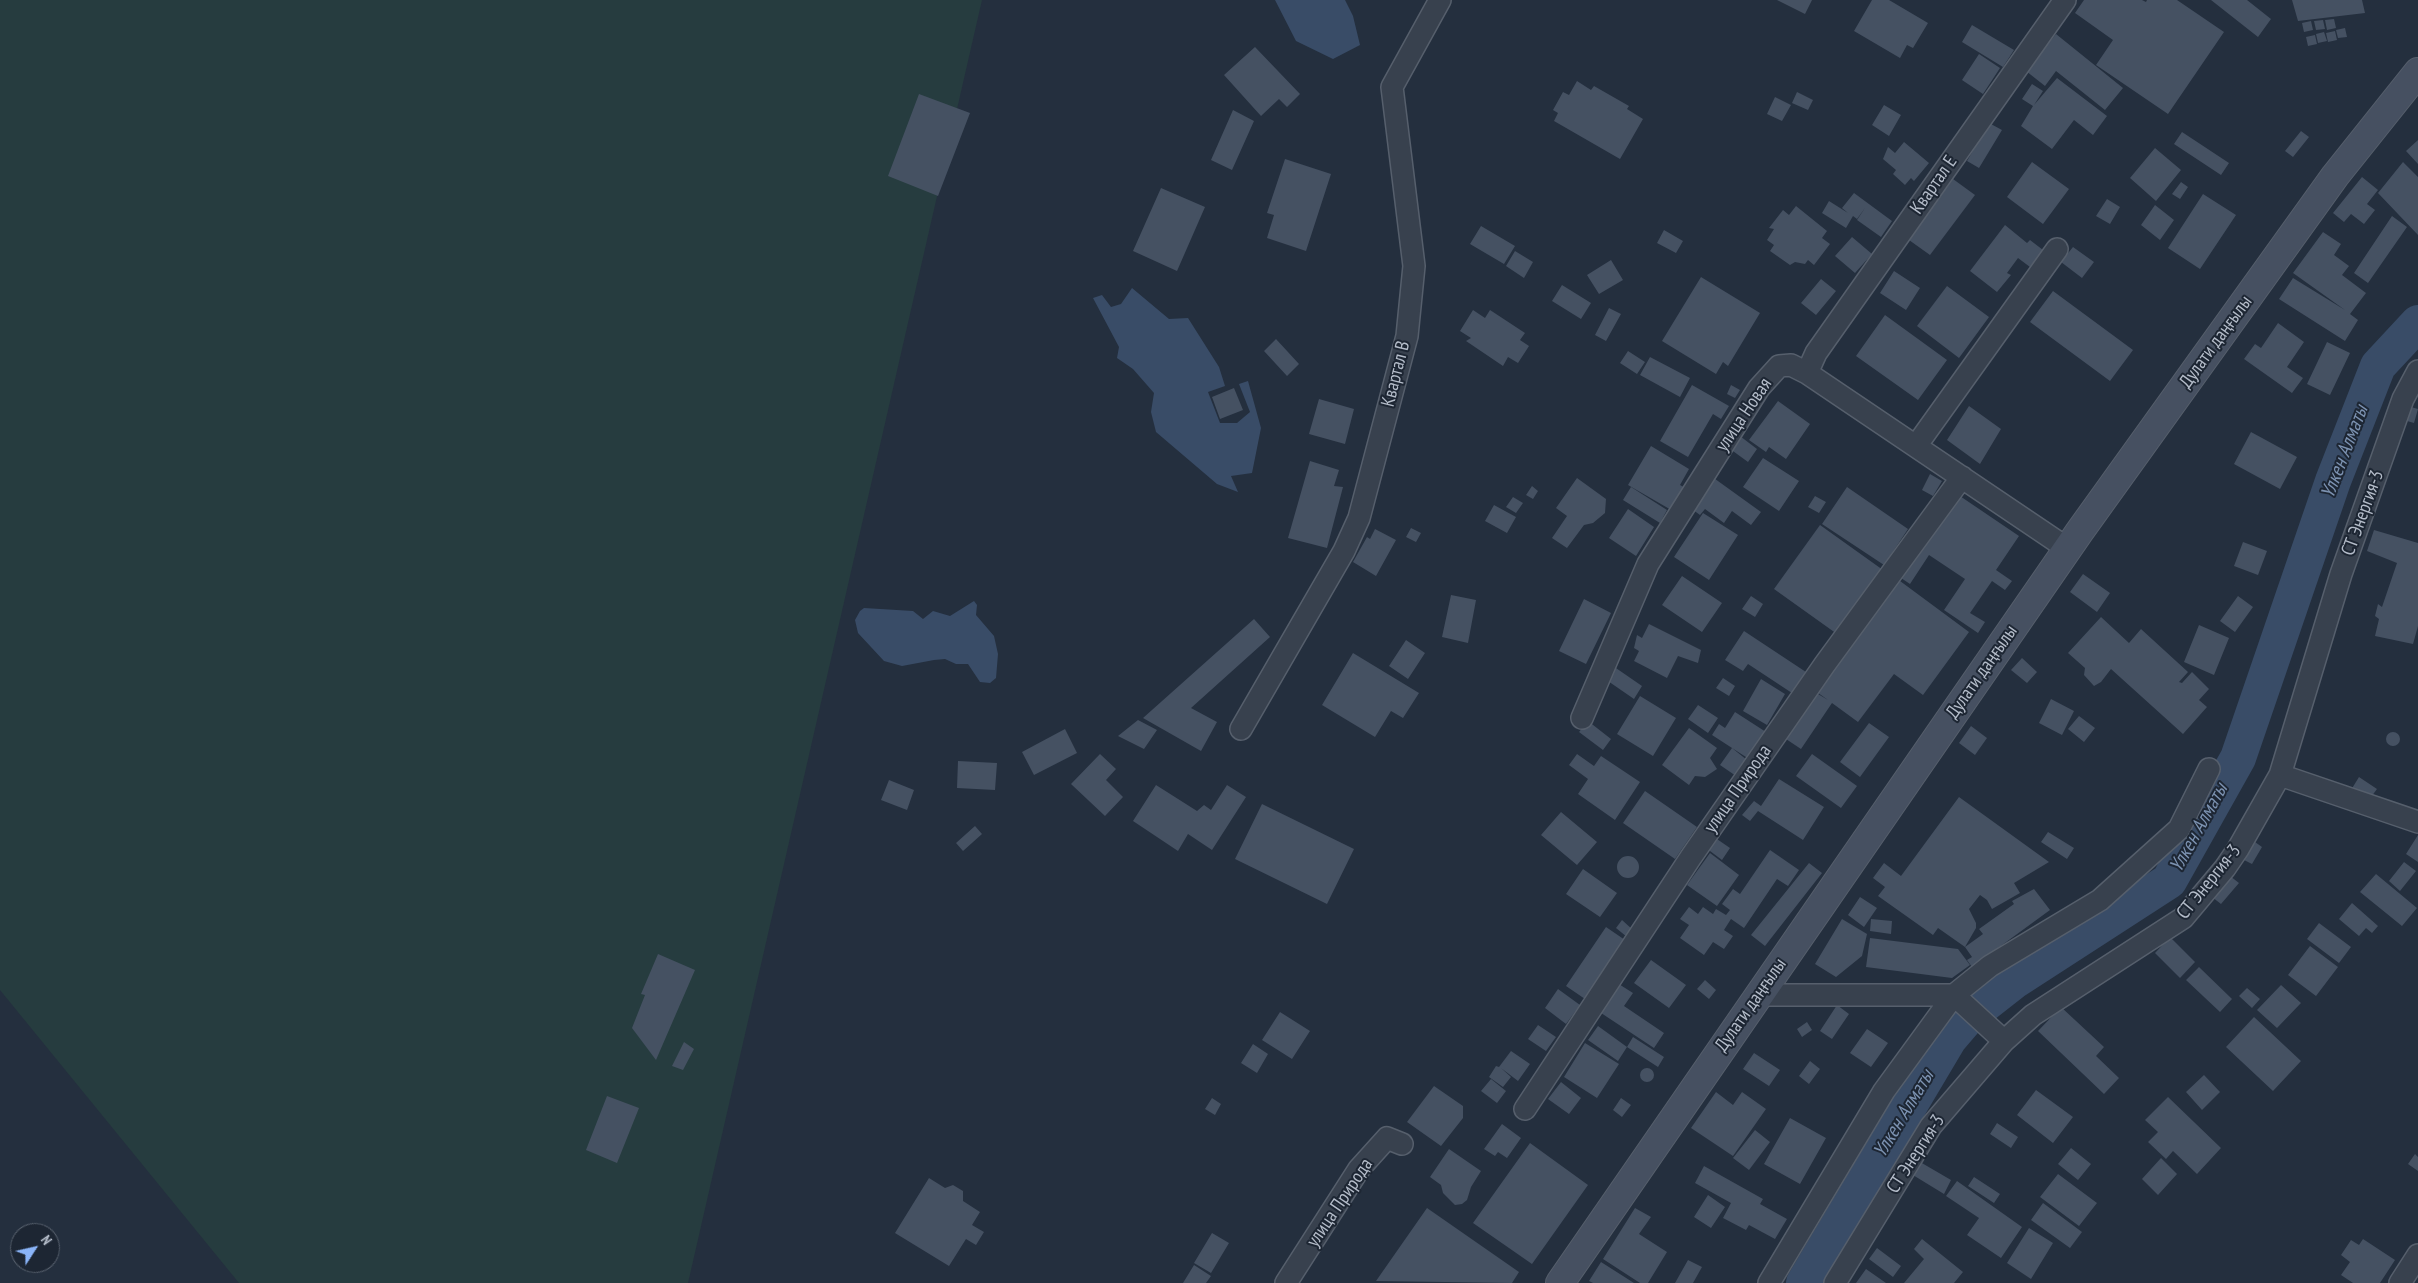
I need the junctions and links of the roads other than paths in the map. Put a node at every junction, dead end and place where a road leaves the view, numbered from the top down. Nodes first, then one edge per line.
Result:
1 (1440, 0) edge
2 (2065, 0) edge
3 (2418, 72) edge
4 (2056, 249) dead end
5 (2418, 371) edge
6 (1807, 373) junction
7 (1916, 446) junction
8 (1962, 477) junction
9 (2068, 549) junction
10 (1582, 718) dead end
11 (1241, 729) dead end
12 (2208, 768) dead end
13 (2280, 775) junction
14 (2418, 822) edge
15 (1757, 995) junction
16 (1960, 1001) junction
17 (1998, 1036) junction
18 (1525, 1109) dead end
19 (1402, 1144) dead end
20 (2418, 1255) edge
21 (1286, 1283) edge
22 (1560, 1283) edge
23 (1769, 1283) edge
24 (1835, 1283) edge
25 (2400, 1283) edge

1 - 11 street, Квартал В
2 - 6 street, Квартал Е
3 - 9 main road, Дулати даңғылы
4 - 7 street
5 - 13 street, СТ Энергия-3
6 - 7 street, улица Новая
6 - 10 street, улица Новая
7 - 8 street, улица Новая
8 - 9 street, улица Новая
8 - 18 street, улица Природа
9 - 15 main road, Дулати даңғылы
12 - 16 street
13 - 14 street
13 - 17 street, СТ Энергия-3
15 - 16 street
15 - 22 main road, Дулати даңғылы
16 - 17 street
16 - 23 street
17 - 24 street, СТ Энергия-3
19 - 21 street, улица Природа
20 - 25 street

